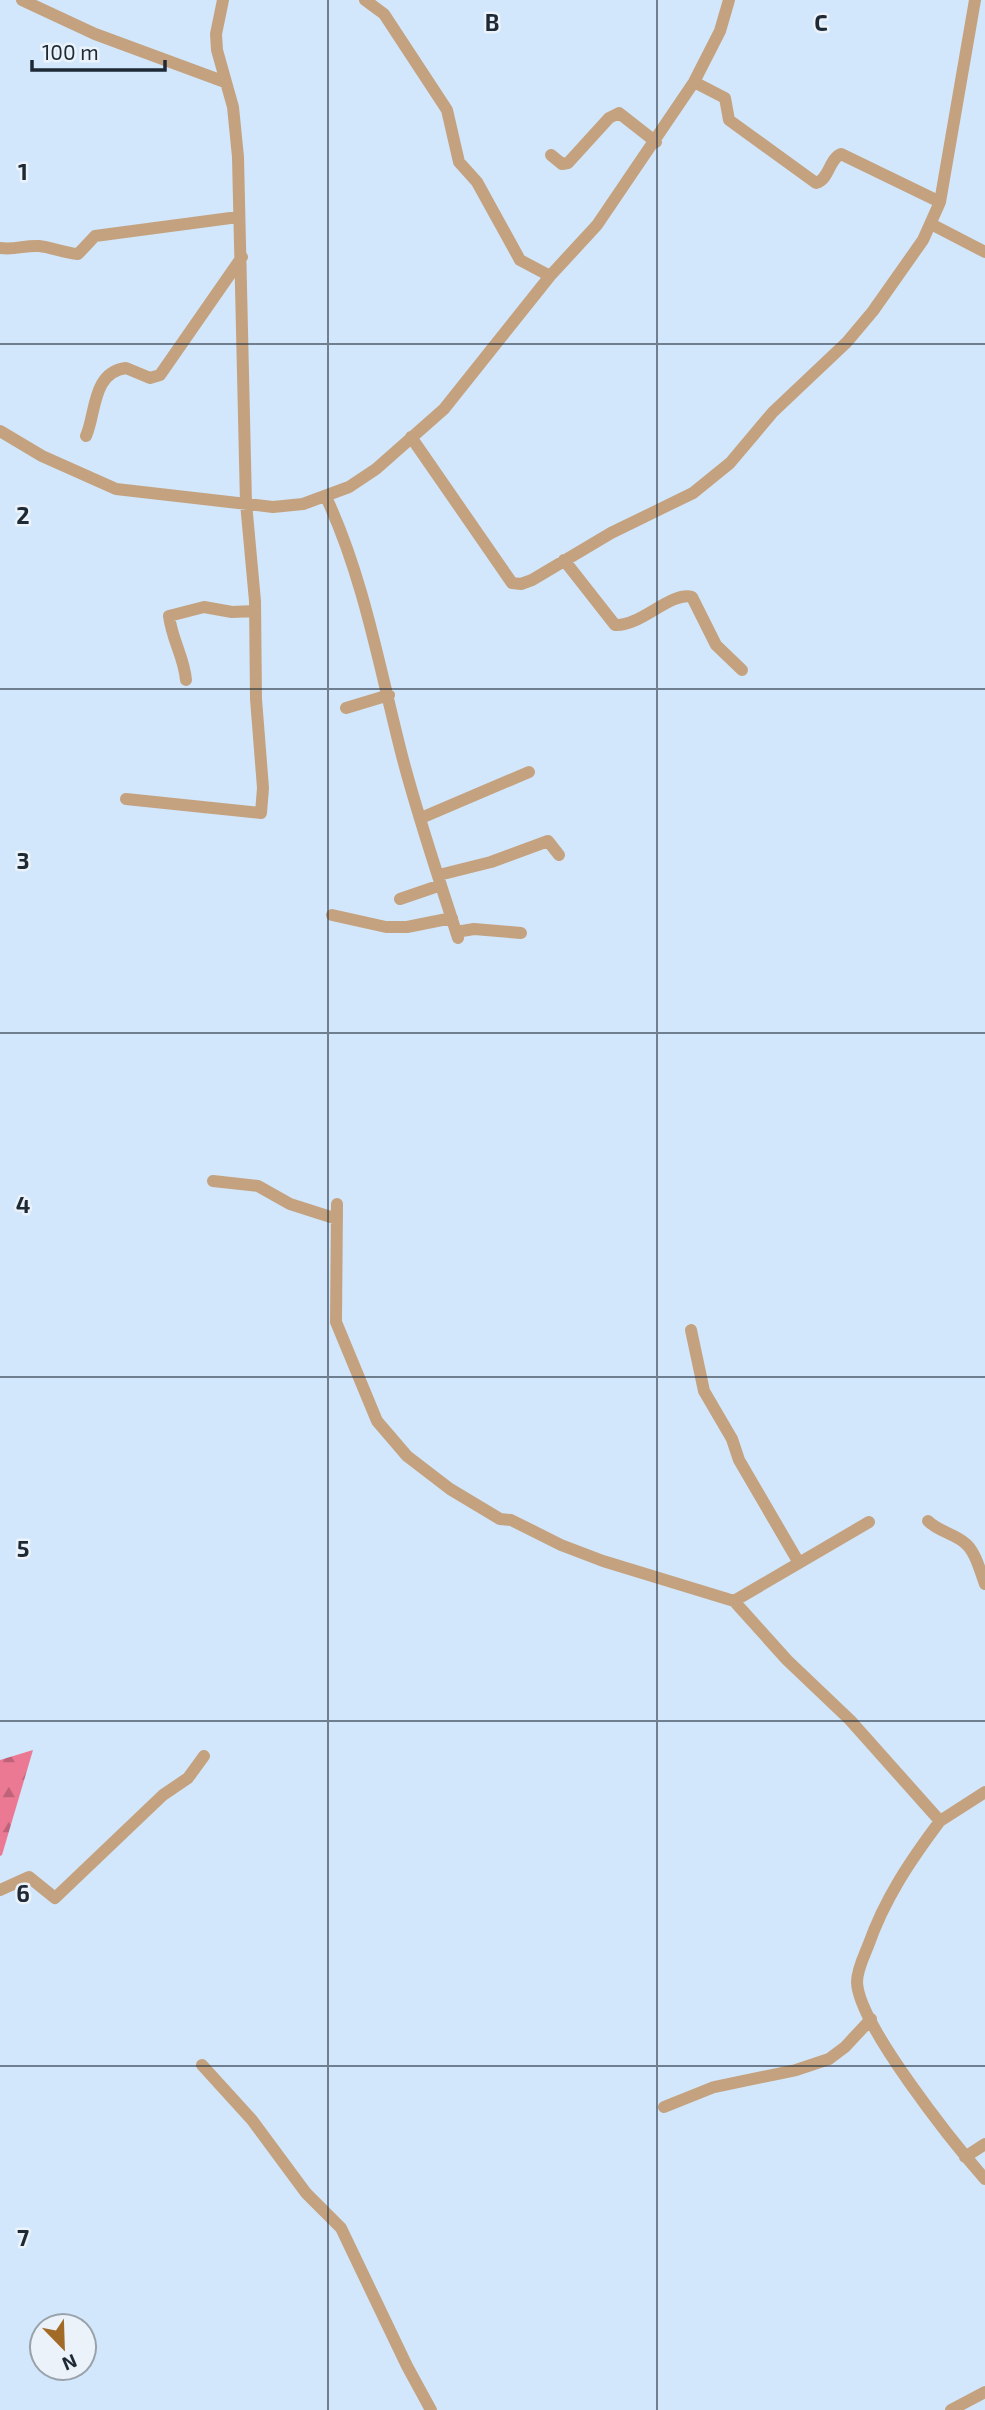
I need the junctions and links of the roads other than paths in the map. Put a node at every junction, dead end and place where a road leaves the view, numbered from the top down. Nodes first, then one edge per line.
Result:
1 (22, 0) edge
2 (223, 0) edge
3 (365, 0) edge
4 (729, 0) edge
5 (975, 0) edge
6 (225, 82) junction
7 (694, 82) junction
8 (656, 142) junction
9 (551, 155) dead end
10 (940, 202) junction
11 (239, 217) junction
12 (931, 224) junction
13 (0, 248) edge
14 (985, 252) edge
15 (242, 256) junction
16 (551, 276) junction
17 (0, 430) edge
18 (86, 436) dead end
19 (411, 436) junction
20 (326, 497) junction
21 (246, 503) junction
22 (564, 560) junction
23 (255, 611) junction
24 (742, 670) dead end
25 (186, 680) dead end
26 (389, 695) junction
27 (346, 708) dead end
28 (529, 772) dead end
29 (126, 799) dead end
30 (421, 818) junction
31 (559, 855) dead end
32 (440, 880) junction
33 (400, 899) dead end
34 (332, 915) dead end
35 (452, 918) junction
36 (521, 933) dead end
37 (213, 1181) dead end
38 (337, 1204) dead end
39 (337, 1219) junction
40 (691, 1330) dead end
41 (928, 1521) dead end
42 (869, 1522) dead end
43 (799, 1563) junction
44 (985, 1584) edge
45 (734, 1601) junction
46 (204, 1756) dead end
47 (985, 1792) edge
48 (940, 1821) junction
49 (0, 1890) edge
50 (871, 2019) junction
51 (202, 2065) dead end
52 (664, 2108) dead end
53 (985, 2144) edge
54 (965, 2157) junction
55 (985, 2179) edge
56 (985, 2392) edge
57 (431, 2410) edge
58 (951, 2410) edge

1 - 6 street
2 - 6 street
3 - 16 street
4 - 7 street
5 - 10 street
6 - 11 street
7 - 8 street
7 - 10 street
8 - 9 street
8 - 16 street
10 - 12 street
11 - 13 street
11 - 15 street
12 - 14 street
12 - 22 street
15 - 18 street
15 - 21 street
16 - 19 street
17 - 21 street
19 - 20 street
19 - 22 street
20 - 21 street
20 - 26 street
21 - 23 street
22 - 24 street
23 - 25 street
23 - 29 street
26 - 27 street
26 - 30 street
28 - 30 street
30 - 32 street
31 - 32 street
32 - 33 street
32 - 35 street
34 - 35 street
35 - 36 street
37 - 39 street
38 - 39 street
39 - 45 street
40 - 43 street
41 - 44 street
42 - 43 street
43 - 45 street
45 - 48 street
46 - 49 street
47 - 48 street
48 - 50 street
50 - 52 street
50 - 54 street
51 - 57 street
53 - 54 street
54 - 55 street
56 - 58 street

